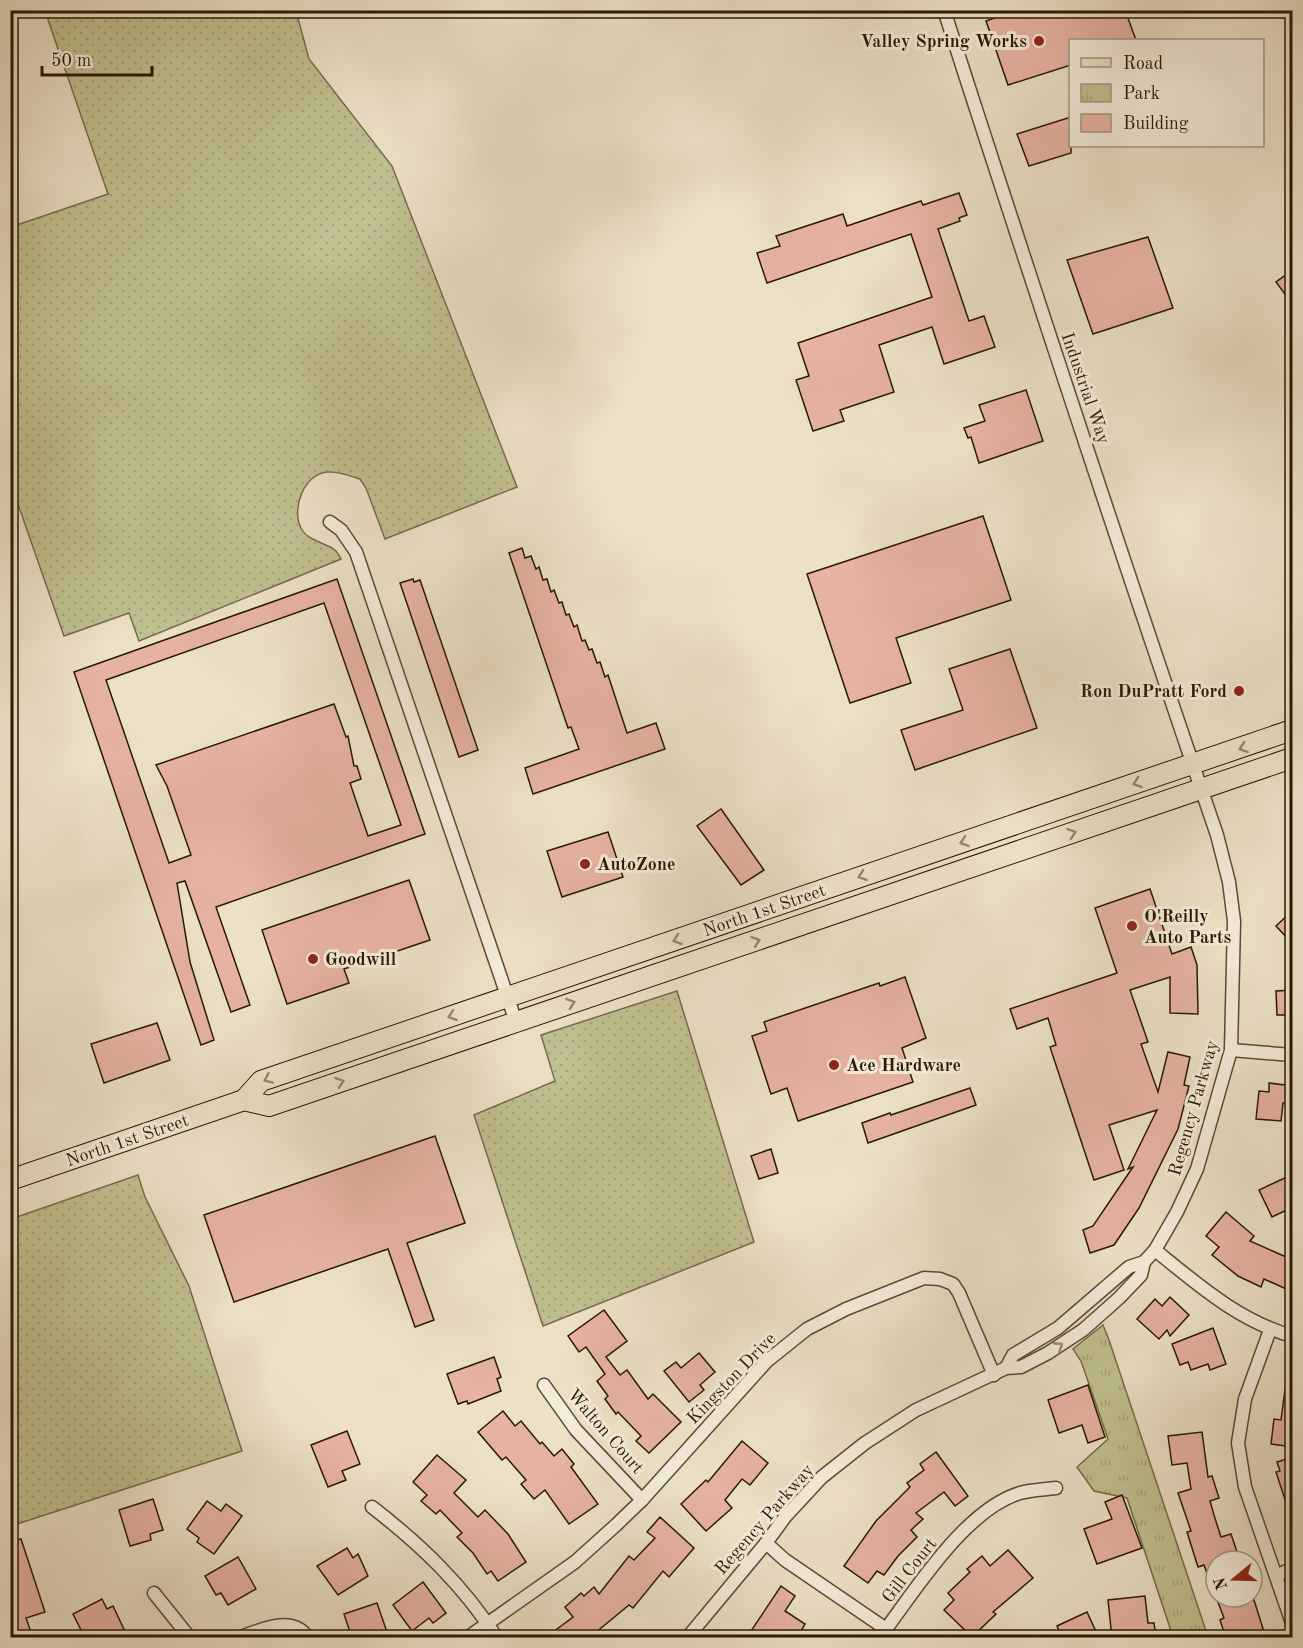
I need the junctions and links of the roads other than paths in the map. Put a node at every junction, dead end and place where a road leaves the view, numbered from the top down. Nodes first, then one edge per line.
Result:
1 (944, 10) edge
2 (330, 522) dead end
3 (1293, 730) edge
4 (1293, 758) edge
5 (1198, 777) junction
6 (507, 997) junction
7 (516, 1022) junction
8 (1231, 1050) junction
9 (1293, 1055) edge
10 (244, 1100) junction
11 (10, 1179) edge
12 (1155, 1250) junction
13 (1270, 1330) junction
14 (1293, 1336) edge
15 (993, 1375) junction
16 (544, 1385) dead end
17 (1056, 1488) dead end
18 (642, 1500) junction
19 (372, 1507) dead end
20 (766, 1543) junction
21 (1293, 1569) edge
22 (1277, 1575) junction
23 (154, 1593) dead end
24 (488, 1623) junction
25 (1293, 1623) edge
26 (884, 1633) edge
27 (190, 1638) edge
28 (239, 1638) edge
29 (308, 1638) edge
30 (467, 1638) edge
31 (497, 1638) edge
32 (687, 1638) edge

1 - 5 street, Industrial Way
2 - 6 street
3 -> 5 main road, North 1st Street
4 - 5 main road, North 1st Street
5 -> 6 main road, North 1st Street
7 -> 5 main road, North 1st Street
5 - 8 street, Regency Parkway
6 - 7 street
6 -> 10 main road, North 1st Street
10 -> 7 main road, North 1st Street
8 - 9 street
8 - 12 street, Regency Parkway
10 - 11 main road, North 1st Street
12 - 13 street
12 - 15 street, Regency Parkway
13 - 14 street
13 - 22 street
15 - 18 street, Kingston Drive
15 - 20 street, Regency Parkway
16 - 18 street, Walton Court
17 - 26 street, Gill Court
18 - 24 street, Kingston Drive
19 - 24 street
20 - 26 street
20 - 32 street, Regency Parkway
21 - 22 street
22 - 25 street
23 - 27 street
24 - 30 street, Kingston Drive
24 - 31 street
28 - 29 street

